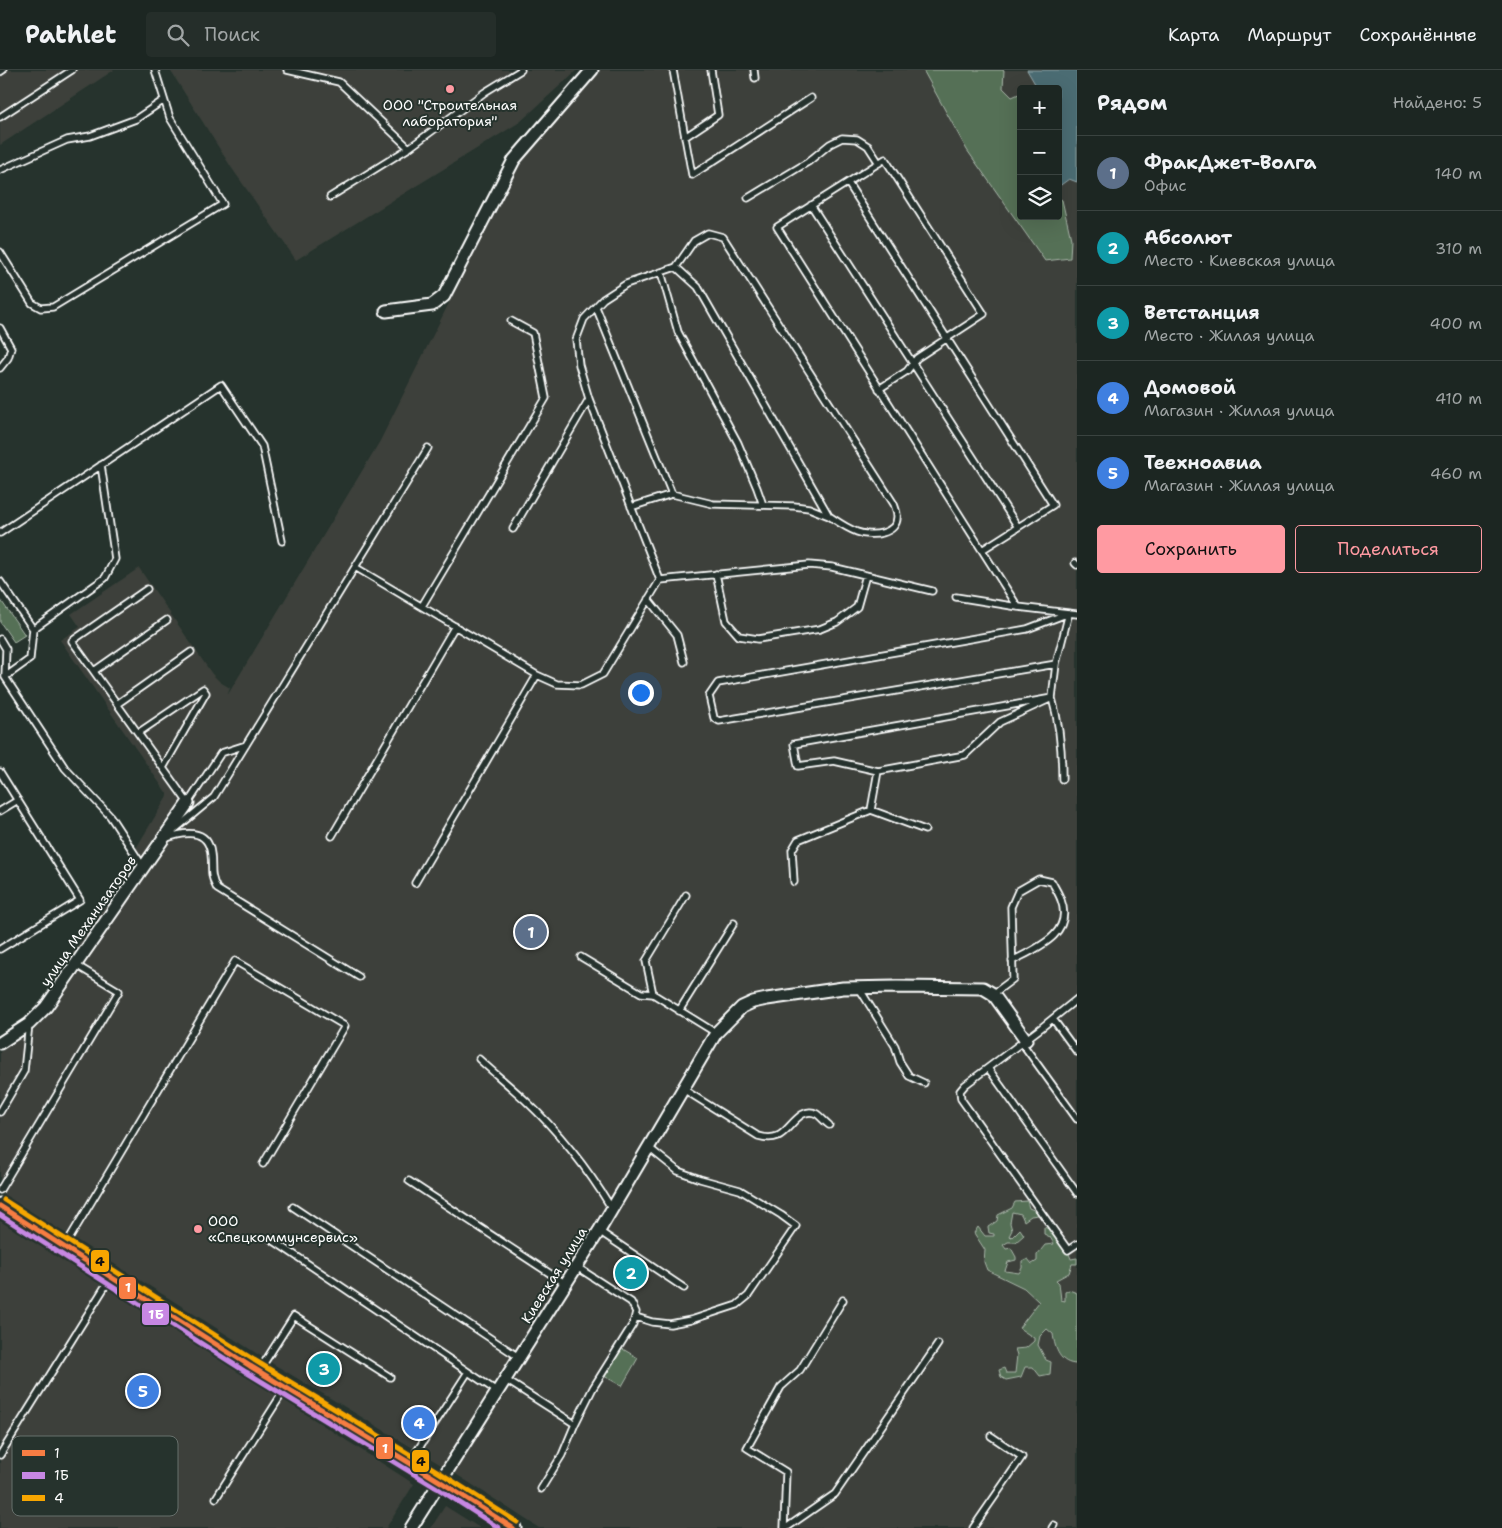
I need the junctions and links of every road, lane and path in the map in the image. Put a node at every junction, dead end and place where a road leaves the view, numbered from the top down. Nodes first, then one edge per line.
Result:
1 (72, 70) edge
2 (155, 70) edge
3 (288, 70) edge
4 (521, 70) edge
5 (592, 70) edge
6 (673, 70) edge
7 (711, 70) edge
8 (754, 70) edge
9 (755, 78) dead end
10 (811, 98) dead end
11 (164, 100) junction
12 (0, 117) edge
13 (685, 137) junction
14 (409, 148) junction
15 (879, 163) junction
16 (0, 170) edge
17 (848, 182) junction
18 (330, 198) dead end
19 (748, 198) dead end
20 (812, 205) junction
21 (0, 252) edge
22 (676, 267) junction
23 (661, 272) junction
24 (596, 307) junction
25 (386, 311) dead end
26 (511, 321) dead end
27 (0, 328) edge
28 (947, 338) junction
29 (913, 363) junction
30 (0, 368) edge
31 (879, 388) junction
32 (589, 399) junction
33 (428, 448) dead end
34 (102, 465) junction
35 (672, 494) junction
36 (763, 505) junction
37 (631, 507) junction
38 (829, 516) junction
39 (1018, 527) junction
40 (513, 529) dead end
41 (0, 533) edge
42 (282, 541) dead end
43 (982, 550) junction
44 (355, 567) junction
45 (716, 574) junction
46 (866, 575) junction
47 (660, 580) junction
48 (0, 581) edge
49 (147, 589) dead end
50 (932, 591) dead end
51 (956, 597) dead end
52 (648, 600) junction
53 (422, 606) junction
54 (1018, 607) junction
55 (1069, 613) junction
56 (1077, 614) edge
57 (167, 620) dead end
58 (456, 626) junction
59 (33, 629) junction
60 (0, 639) edge
61 (191, 652) dead end
62 (684, 662) dead end
63 (1056, 664) junction
64 (94, 671) junction
65 (537, 675) junction
66 (5, 677) junction
67 (1052, 698) junction
68 (117, 704) junction
69 (138, 733) junction
70 (246, 744) junction
71 (163, 768) junction
72 (878, 771) junction
73 (0, 772) edge
74 (1062, 779) dead end
75 (18, 800) junction
76 (188, 803) junction
77 (871, 810) junction
78 (0, 811) edge
79 (924, 830) dead end
80 (332, 836) dead end
81 (163, 840) junction
82 (144, 868) junction
83 (794, 882) dead end
84 (415, 883) dead end
85 (686, 895) dead end
86 (734, 923) dead end
87 (0, 949) edge
88 (581, 957) dead end
89 (1012, 961) junction
90 (76, 965) junction
91 (359, 977) dead end
92 (859, 988) junction
93 (653, 994) junction
94 (993, 994) junction
95 (1077, 999) edge
96 (680, 1011) junction
97 (1053, 1019) junction
98 (29, 1024) junction
99 (716, 1033) junction
100 (1024, 1041) junction
101 (0, 1043) edge
102 (1077, 1052) edge
103 (478, 1059) dead end
104 (988, 1068) junction
105 (924, 1083) dead end
106 (683, 1089) junction
107 (0, 1112) edge
108 (1077, 1119) edge
109 (829, 1125) dead end
110 (648, 1146) junction
111 (263, 1164) dead end
112 (409, 1181) dead end
113 (0, 1190) edge
114 (1077, 1192) edge
115 (0, 1206) edge
116 (293, 1207) dead end
117 (612, 1209) junction
118 (599, 1231) junction
119 (271, 1239) dead end
120 (1077, 1244) edge
121 (64, 1248) junction
122 (577, 1267) junction
123 (111, 1278) junction
124 (566, 1284) junction
125 (684, 1288) dead end
126 (843, 1300) dead end
127 (636, 1317) junction
128 (938, 1344) dead end
129 (520, 1358) junction
130 (259, 1371) junction
131 (468, 1372) junction
132 (390, 1377) dead end
133 (506, 1380) junction
134 (286, 1387) junction
135 (498, 1392) junction
136 (575, 1424) junction
137 (991, 1436) dead end
138 (0, 1455) edge
139 (410, 1462) junction
140 (441, 1482) junction
141 (541, 1489) dead end
142 (216, 1498) dead end
143 (411, 1528) edge
144 (513, 1528) edge
145 (785, 1528) edge
146 (973, 1528) edge

1 - 12 lane
2 - 11 lane
3 - 14 lane
4 - 14 lane
5 - 25 street
6 - 13 lane
7 - 13 lane
8 - 9 lane
10 - 13 lane
11 - 16 lane
11 - 21 lane
14 - 18 lane
15 - 17 lane
15 - 19 lane
15 - 28 lane
17 - 20 lane
17 - 28 lane
20 - 29 lane
20 - 31 lane
22 - 23 lane
22 - 38 lane
22 - 38 lane
23 - 24 lane
23 - 36 lane
24 - 32 lane
24 - 35 lane
26 - 53 lane
27 - 30 lane
28 - 29 lane
28 - 39 lane
29 - 31 lane
29 - 39 lane
31 - 43 lane
32 - 37 lane
32 - 40 lane
33 - 44 lane
34 - 41 lane
34 - 42 lane
34 - 59 lane
35 - 36 lane
35 - 37 lane
36 - 38 lane
37 - 47 lane
39 - 43 lane
43 - 54 lane
44 - 53 lane
44 - 70 lane
45 - 46 lane
45 - 46 lane
45 - 47 lane
46 - 50 lane
47 - 52 lane
48 - 59 lane
49 - 64 lane
51 - 54 lane
52 - 62 lane
52 - 65 lane
53 - 58 lane
54 - 55 lane
55 - 56 lane
55 - 63 lane
55 - 63 lane
57 - 64 lane
58 - 65 lane
58 - 80 lane
59 - 66 lane
60 - 66 lane
61 - 68 lane
63 - 67 lane
64 - 68 lane
65 - 84 lane
66 - 82 lane
67 - 72 lane
67 - 72 lane
67 - 74 lane
68 - 69 lane
69 - 71 lane
69 - 71 lane
70 - 76 lane
70 - 81 lane
71 - 76 lane
72 - 77 lane
73 - 75 lane
75 - 78 lane
75 - 87 lane
76 - 81 street, улица Механизаторов
77 - 79 lane
77 - 83 lane
81 - 82 street, улица Механизаторов
81 - 91 lane
82 - 90 street, улица Механизаторов
85 - 93 lane
86 - 96 lane
88 - 93 lane
89 - 89 lane
89 - 94 lane
90 - 98 street, улица Механизаторов
90 - 113 lane
92 - 94 street, Киевская улица
92 - 99 street, Киевская улица
92 - 105 lane
93 - 96 lane
94 - 100 street
95 - 97 lane
96 - 99 lane
97 - 100 lane
97 - 102 lane
98 - 101 street, улица Механизаторов
98 - 107 lane
99 - 106 street, Киевская улица
100 - 104 lane
100 - 108 lane
103 - 117 lane
104 - 114 lane
104 - 120 lane
106 - 109 lane
106 - 110 street, Киевская улица
110 - 117 street, Киевская улица
110 - 127 lane
111 - 121 lane
112 - 124 lane
115 - 121 main road
116 - 129 lane
117 - 118 street, Киевская улица
118 - 122 street, Киевская улица
118 - 125 lane
119 - 131 lane
121 - 123 main road
122 - 124 street, Киевская улица
122 - 127 lane
123 - 130 main road
123 - 138 lane
124 - 129 street, Киевская улица
126 - 145 lane
127 - 136 lane
128 - 145 lane
129 - 133 street, Киевская улица
130 - 132 lane
130 - 134 main road
131 - 135 lane
131 - 139 lane
133 - 135 street, Киевская улица
133 - 136 lane
134 - 139 main road
134 - 142 lane
135 - 140 street, Киевская улица
136 - 141 lane
137 - 146 lane
139 - 140 main road
140 - 143 street, Киевская улица
140 - 144 main road

